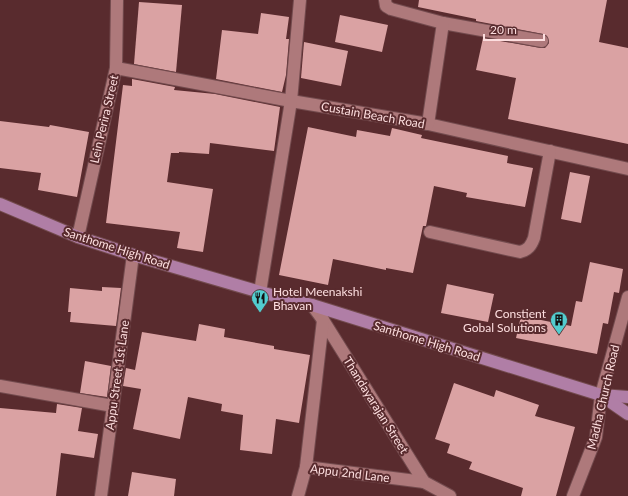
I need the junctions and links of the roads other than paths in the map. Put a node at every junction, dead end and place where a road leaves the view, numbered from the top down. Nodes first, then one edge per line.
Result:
1 (117, 0) edge
2 (300, 0) edge
3 (385, 0) edge
4 (443, 23) junction
5 (542, 41) dead end
6 (116, 68) junction
7 (291, 101) junction
8 (428, 124) junction
9 (550, 151) junction
10 (628, 169) edge
11 (0, 204) edge
12 (430, 232) dead end
13 (78, 237) junction
14 (133, 255) junction
15 (260, 292) junction
16 (628, 297) edge
17 (312, 305) junction
18 (323, 320) junction
19 (0, 386) edge
20 (602, 396) junction
21 (628, 397) edge
22 (113, 406) junction
23 (628, 414) edge
24 (306, 467) junction
25 (424, 482) junction
26 (101, 496) edge
27 (298, 496) edge
28 (450, 496) edge
29 (573, 496) edge

1 - 6 street, Lein Perira Street
2 - 7 street
3 - 4 street
4 - 5 street
4 - 8 street
6 - 7 street, Custain Beach Road
6 - 13 street, Lein Perira Street
7 - 8 street, Custain Beach Road
7 - 15 street
8 - 9 street, Custain Beach Road
9 - 10 street, Custain Beach Road
9 - 12 street
11 - 13 main road, Santhome High Road
13 - 14 main road, Santhome High Road
14 - 15 main road, Santhome High Road
14 - 22 street, Appu Street 1st Lane
15 - 17 main road, Santhome High Road
16 - 20 street, Madha Church Road
17 - 18 street, Thandayarajan Street
17 - 20 main road, Santhome High Road
18 - 24 street
18 - 25 street, Thandayarajan Street
19 - 22 street
20 - 21 main road, Santhome High Road
20 - 23 main road
20 - 29 street, Madha Church Road
22 - 26 street, Appu Street 1st Lane
24 - 25 street, Appu 2nd Lane
24 - 27 street, Appu 2nd Lane
25 - 28 street, Thandayarajan Street

